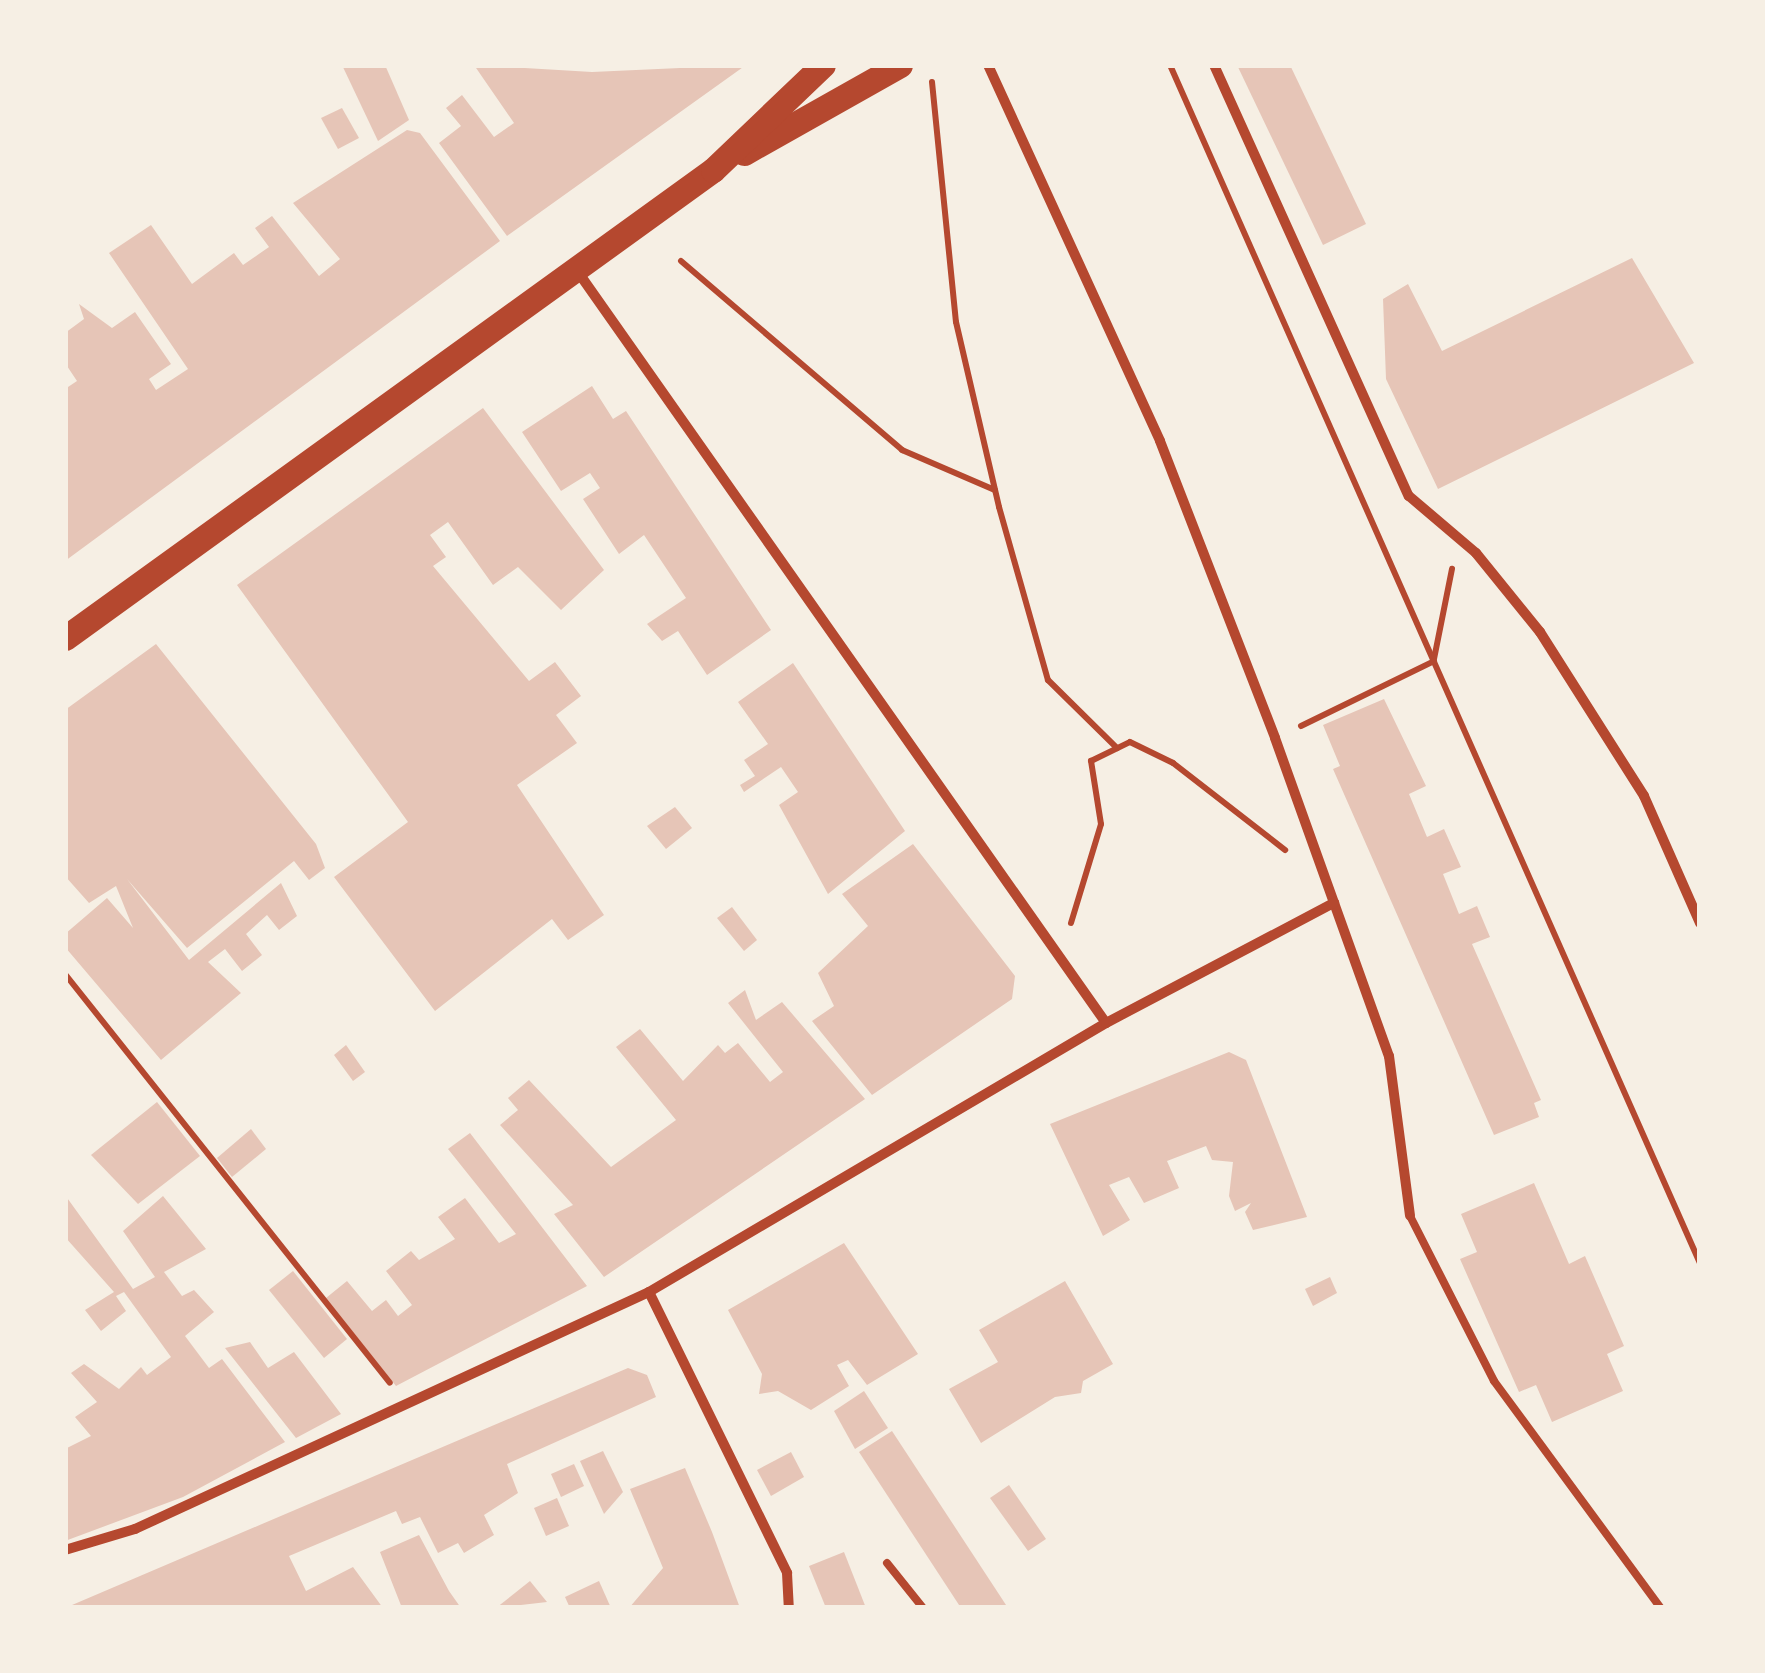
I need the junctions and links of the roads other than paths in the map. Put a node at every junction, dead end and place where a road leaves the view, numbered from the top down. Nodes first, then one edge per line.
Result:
1 (823, 65) edge
2 (900, 65) edge
3 (988, 65) edge
4 (1214, 65) edge
5 (712, 170) junction
6 (577, 271) junction
7 (65, 638) edge
8 (1334, 903) junction
9 (1700, 923) edge
10 (1106, 1022) junction
11 (1410, 1216) joint
12 (649, 1292) junction
13 (65, 1550) edge
14 (887, 1563) dead end
15 (789, 1608) edge
16 (923, 1608) edge
17 (1661, 1608) edge

1 - 5 main road
2 - 5 main road
3 - 8 street
4 - 9 street
5 - 6 main road
6 - 7 main road
6 - 10 street
8 - 10 street
8 - 11 street
10 - 12 street
11 - 17 lane
12 - 13 street
12 - 15 street
14 - 16 lane

